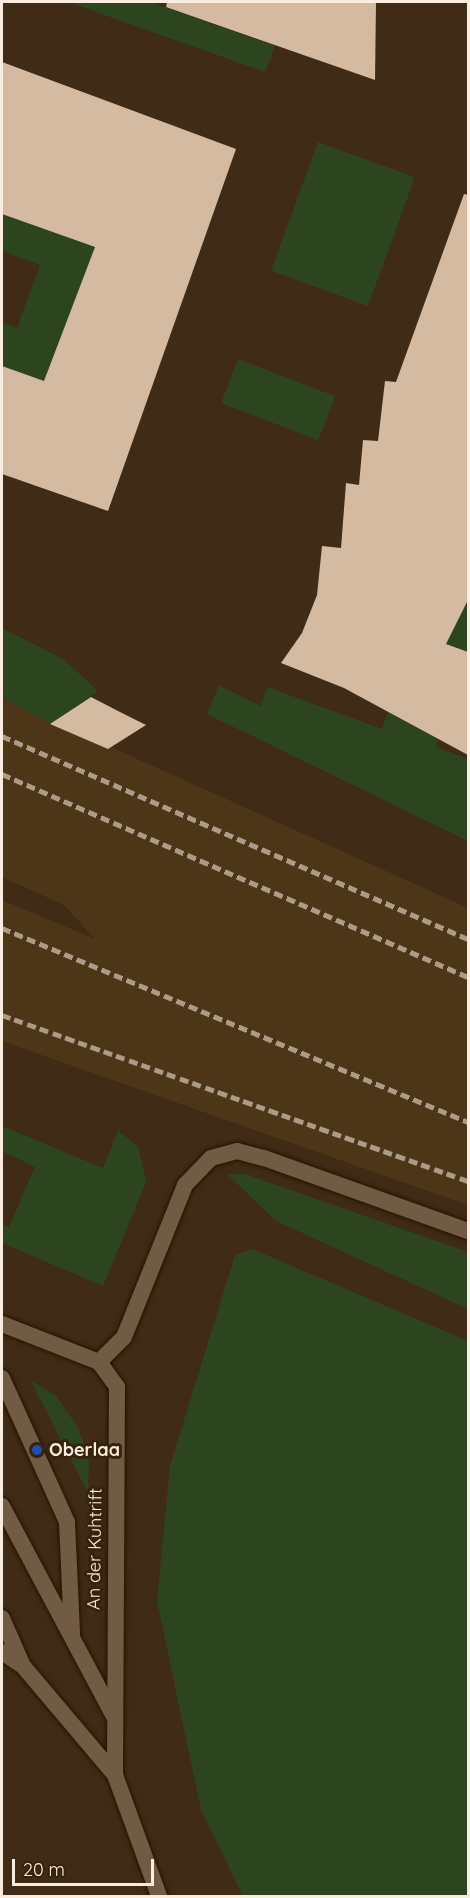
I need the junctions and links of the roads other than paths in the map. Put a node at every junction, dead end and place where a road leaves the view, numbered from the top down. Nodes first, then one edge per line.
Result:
1 (468, 1231) edge
2 (2, 1324) edge
3 (99, 1362) junction
4 (2, 1378) edge
5 (2, 1506) edge
6 (2, 1533) edge
7 (16, 1543) junction
8 (2, 1618) edge
9 (72, 1634) junction
10 (2, 1652) edge
11 (23, 1666) junction
12 (116, 1722) junction
13 (115, 1775) junction
14 (159, 1896) edge

1 - 3 lane
2 - 3 lane
3 - 12 lane, An der Kuhtrift
4 - 9 lane
5 - 7 lane
6 - 7 lane
7 - 9 lane
8 - 11 lane
9 - 12 lane
10 - 11 lane, An der Kuhtrift
11 - 13 lane, An der Kuhtrift
12 - 13 lane, An der Kuhtrift
13 - 14 lane, An der Kuhtrift

